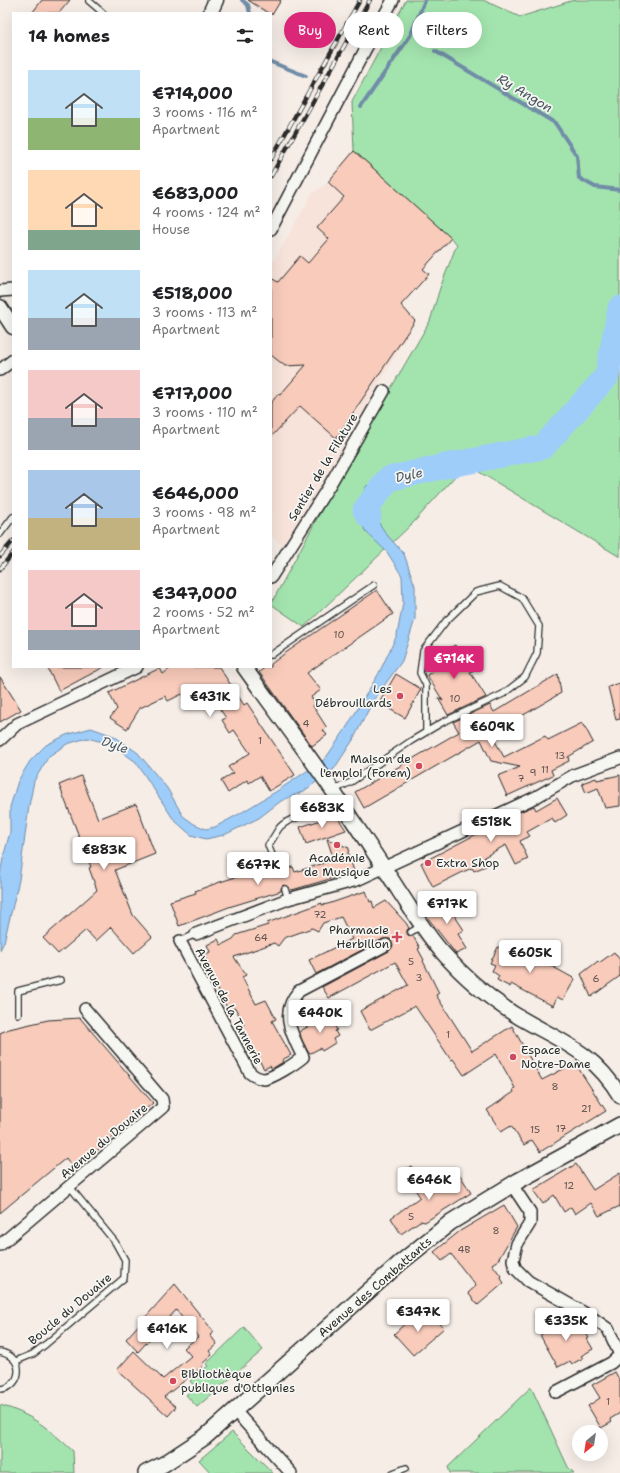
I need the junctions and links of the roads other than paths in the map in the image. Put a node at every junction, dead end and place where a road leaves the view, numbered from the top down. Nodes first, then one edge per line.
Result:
1 (216, 0) edge
2 (393, 0) edge
3 (89, 1) dead end
4 (102, 12) edge
5 (210, 12) edge
6 (272, 227) edge
7 (12, 290) edge
8 (0, 291) edge
9 (0, 307) edge
10 (12, 325) edge
11 (12, 361) edge
12 (0, 370) edge
13 (384, 391) dead end
14 (12, 518) edge
15 (0, 534) edge
16 (272, 575) edge
17 (374, 585) dead end
18 (272, 654) edge
19 (135, 668) edge
20 (248, 668) edge
21 (426, 732) junction
22 (0, 740) edge
23 (620, 758) edge
24 (330, 787) junction
25 (341, 803) junction
26 (277, 867) dead end
27 (384, 867) junction
28 (196, 934) joint
29 (180, 941) joint
30 (386, 945) dead end
31 (61, 980) dead end
32 (85, 1009) dead end
33 (18, 1014) dead end
34 (620, 1096) edge
35 (620, 1125) edge
36 (512, 1185) junction
37 (70, 1187) junction
38 (0, 1245) edge
39 (0, 1352) edge
40 (620, 1355) edge
41 (16, 1361) junction
42 (0, 1389) edge
43 (556, 1392) dead end
44 (235, 1411) junction
45 (406, 1468) dead end
46 (146, 1473) edge
47 (291, 1473) edge
48 (393, 1473) edge

1 - 5 street
2 - 6 street
3 - 4 lane
7 - 8 street
9 - 10 street
11 - 12 street
13 - 16 street, Sentier de la Filature
14 - 15 lane
17 - 18 lane
19 - 22 street
20 - 24 street
21 - 21 lane
21 - 24 lane
23 - 27 street
24 - 25 street
25 - 26 lane
25 - 27 street
27 - 28 street
27 - 34 street
28 - 29 lane
29 - 30 street, Avenue de la Tannerie
31 - 33 lane
32 - 37 street, Avenue du Douaire
35 - 36 main road, Avenue des Combattants
36 - 40 street
36 - 44 main road, Avenue des Combattants
37 - 38 street, Avenue du Douaire
37 - 41 lane, Boucle du Douaire
39 - 41 lane
40 - 43 street
41 - 42 lane
44 - 46 main road, Avenue des Combattants
44 - 47 street
45 - 48 lane

